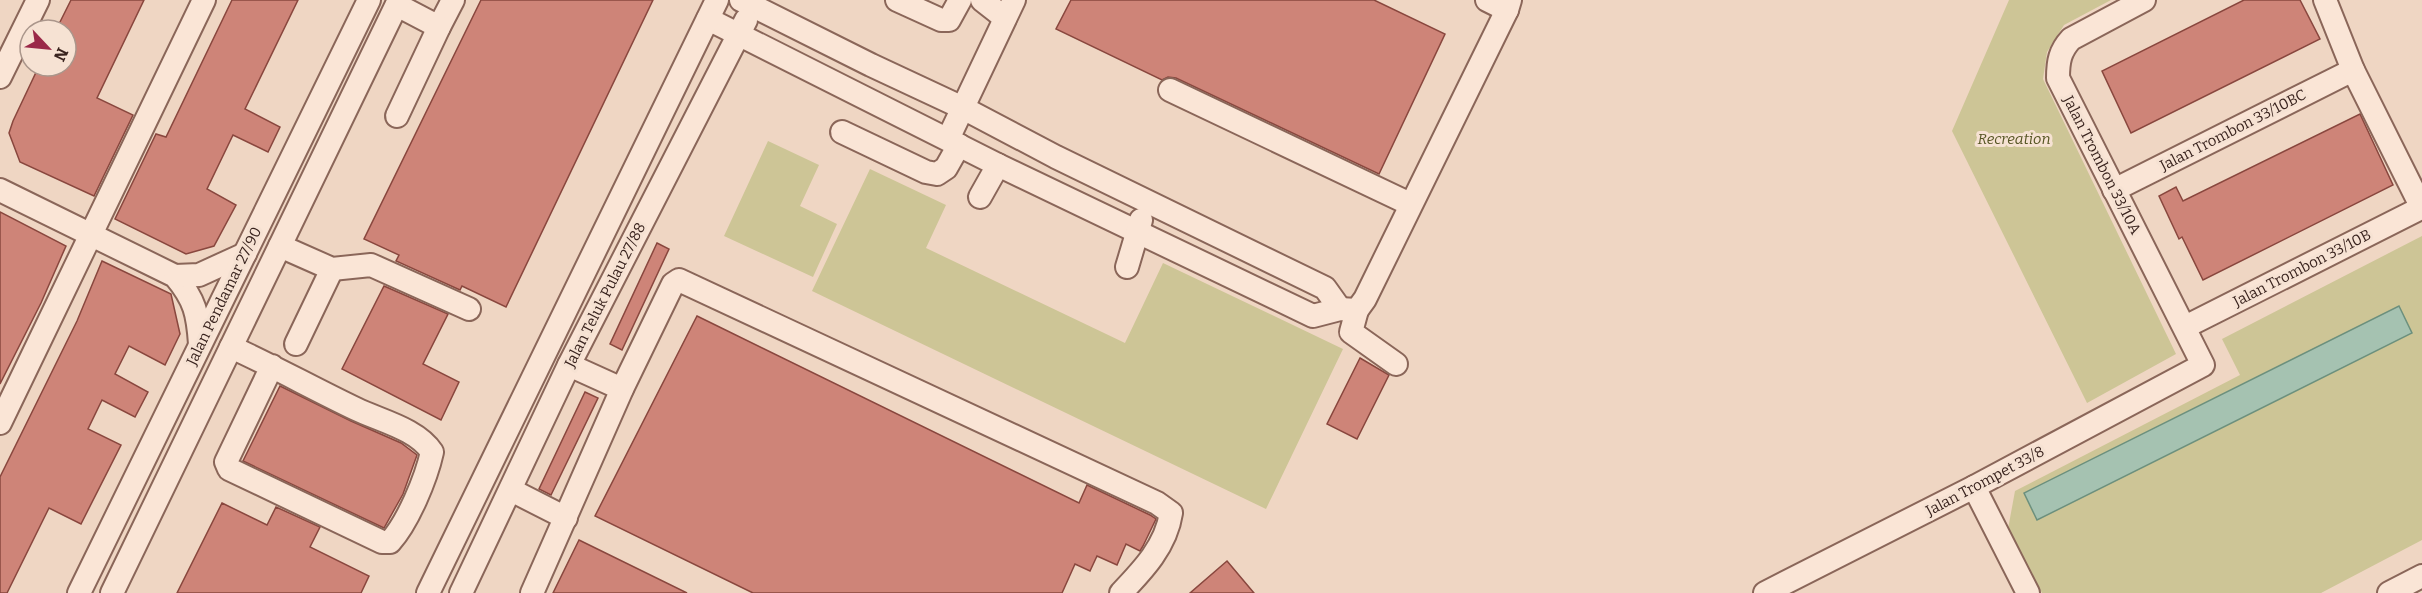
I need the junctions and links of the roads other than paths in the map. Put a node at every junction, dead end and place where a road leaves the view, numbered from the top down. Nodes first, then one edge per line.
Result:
1 (38, 0) edge
2 (204, 0) edge
3 (369, 0) edge
4 (453, 0) edge
5 (897, 0) edge
6 (960, 0) edge
7 (982, 0) edge
8 (1487, 0) edge
9 (2144, 0) edge
10 (2325, 0) edge
11 (398, 2) edge
12 (750, 2) edge
13 (1508, 5) edge
14 (713, 9) edge
15 (1010, 9) edge
16 (438, 27) junction
17 (740, 34) junction
18 (871, 65) junction
19 (2353, 70) junction
20 (0, 77) edge
21 (1170, 90) dead end
22 (858, 95) junction
23 (963, 108) junction
24 (397, 116) dead end
25 (842, 132) dead end
26 (954, 142) junction
27 (1056, 157) junction
28 (998, 165) junction
29 (1041, 185) junction
30 (0, 190) edge
31 (2114, 190) junction
32 (980, 197) dead end
33 (1148, 202) junction
34 (1410, 204) junction
35 (1136, 233) junction
36 (91, 235) junction
37 (280, 246) junction
38 (1239, 246) junction
39 (245, 254) junction
40 (1127, 267) dead end
41 (332, 268) junction
42 (1227, 274) junction
43 (175, 276) junction
44 (469, 309) dead end
45 (1349, 309) junction
46 (2185, 327) junction
47 (296, 344) dead end
48 (200, 346) junction
49 (231, 347) junction
50 (1396, 364) dead end
51 (569, 365) junction
52 (2203, 365) joint
53 (272, 366) junction
54 (622, 389) junction
55 (0, 423) edge
56 (1974, 487) junction
57 (511, 490) junction
58 (566, 518) junction
59 (2422, 576) edge
60 (79, 593) edge
61 (112, 593) edge
62 (429, 593) edge
63 (461, 593) edge
64 (532, 593) edge
65 (1121, 593) edge
66 (1765, 593) edge
67 (2028, 593) edge
68 (2389, 593) edge

1 - 20 street
2 - 36 street
3 - 39 street, Jalan Pendamar 27/90
4 - 16 street
5 - 6 street
7 - 15 street
8 - 13 street
9 - 31 street, Jalan Trombon 33/10A
10 - 19 street
11 - 16 street
11 - 37 street, Jalan Pendamar 27/90
12 - 17 street, Jalan Teluk Pulau 27/88
12 - 18 street
13 - 34 street
14 - 17 street
14 - 62 street, Jalan Teluk Pulau 27/88
15 - 23 street
16 - 24 street
17 - 22 street
17 - 51 street, Jalan Teluk Pulau 27/88
18 - 22 street
18 - 23 street
19 - 31 street, Jalan Trombon 33/10BC
19 - 46 street, Jalan Trombon 33/10B
21 - 34 street
22 - 26 street
23 - 26 street
23 - 27 street
25 - 26 street
26 - 28 street
27 - 29 street
27 - 33 street
28 - 29 street
28 - 32 street
29 - 35 street
30 - 36 street
31 - 46 street, Jalan Trombon 33/10A
33 - 35 street
33 - 38 street
34 - 45 street
35 - 40 street
35 - 42 street
36 - 43 street
36 - 55 street
37 - 41 street
37 - 49 street, Jalan Pendamar 27/90
38 - 42 street
38 - 45 street
39 - 43 street
39 - 48 street, Jalan Pendamar 27/90
41 - 44 street
41 - 47 street
42 - 45 street
43 - 48 street
45 - 50 street
46 - 52 street, Jalan Trombon 33/10A
48 - 60 street, Jalan Pendamar 27/90
49 - 53 street
49 - 61 street, Jalan Pendamar 27/90
51 - 54 street
51 - 57 street, Jalan Teluk Pulau 27/88
52 - 56 street, Jalan Trompet 33/8
53 - 53 street
54 - 58 street
54 - 65 street
56 - 66 street, Jalan Trompet 33/8
56 - 67 street
57 - 58 street
57 - 63 street, Jalan Teluk Pulau 27/88
58 - 64 street
59 - 68 street

